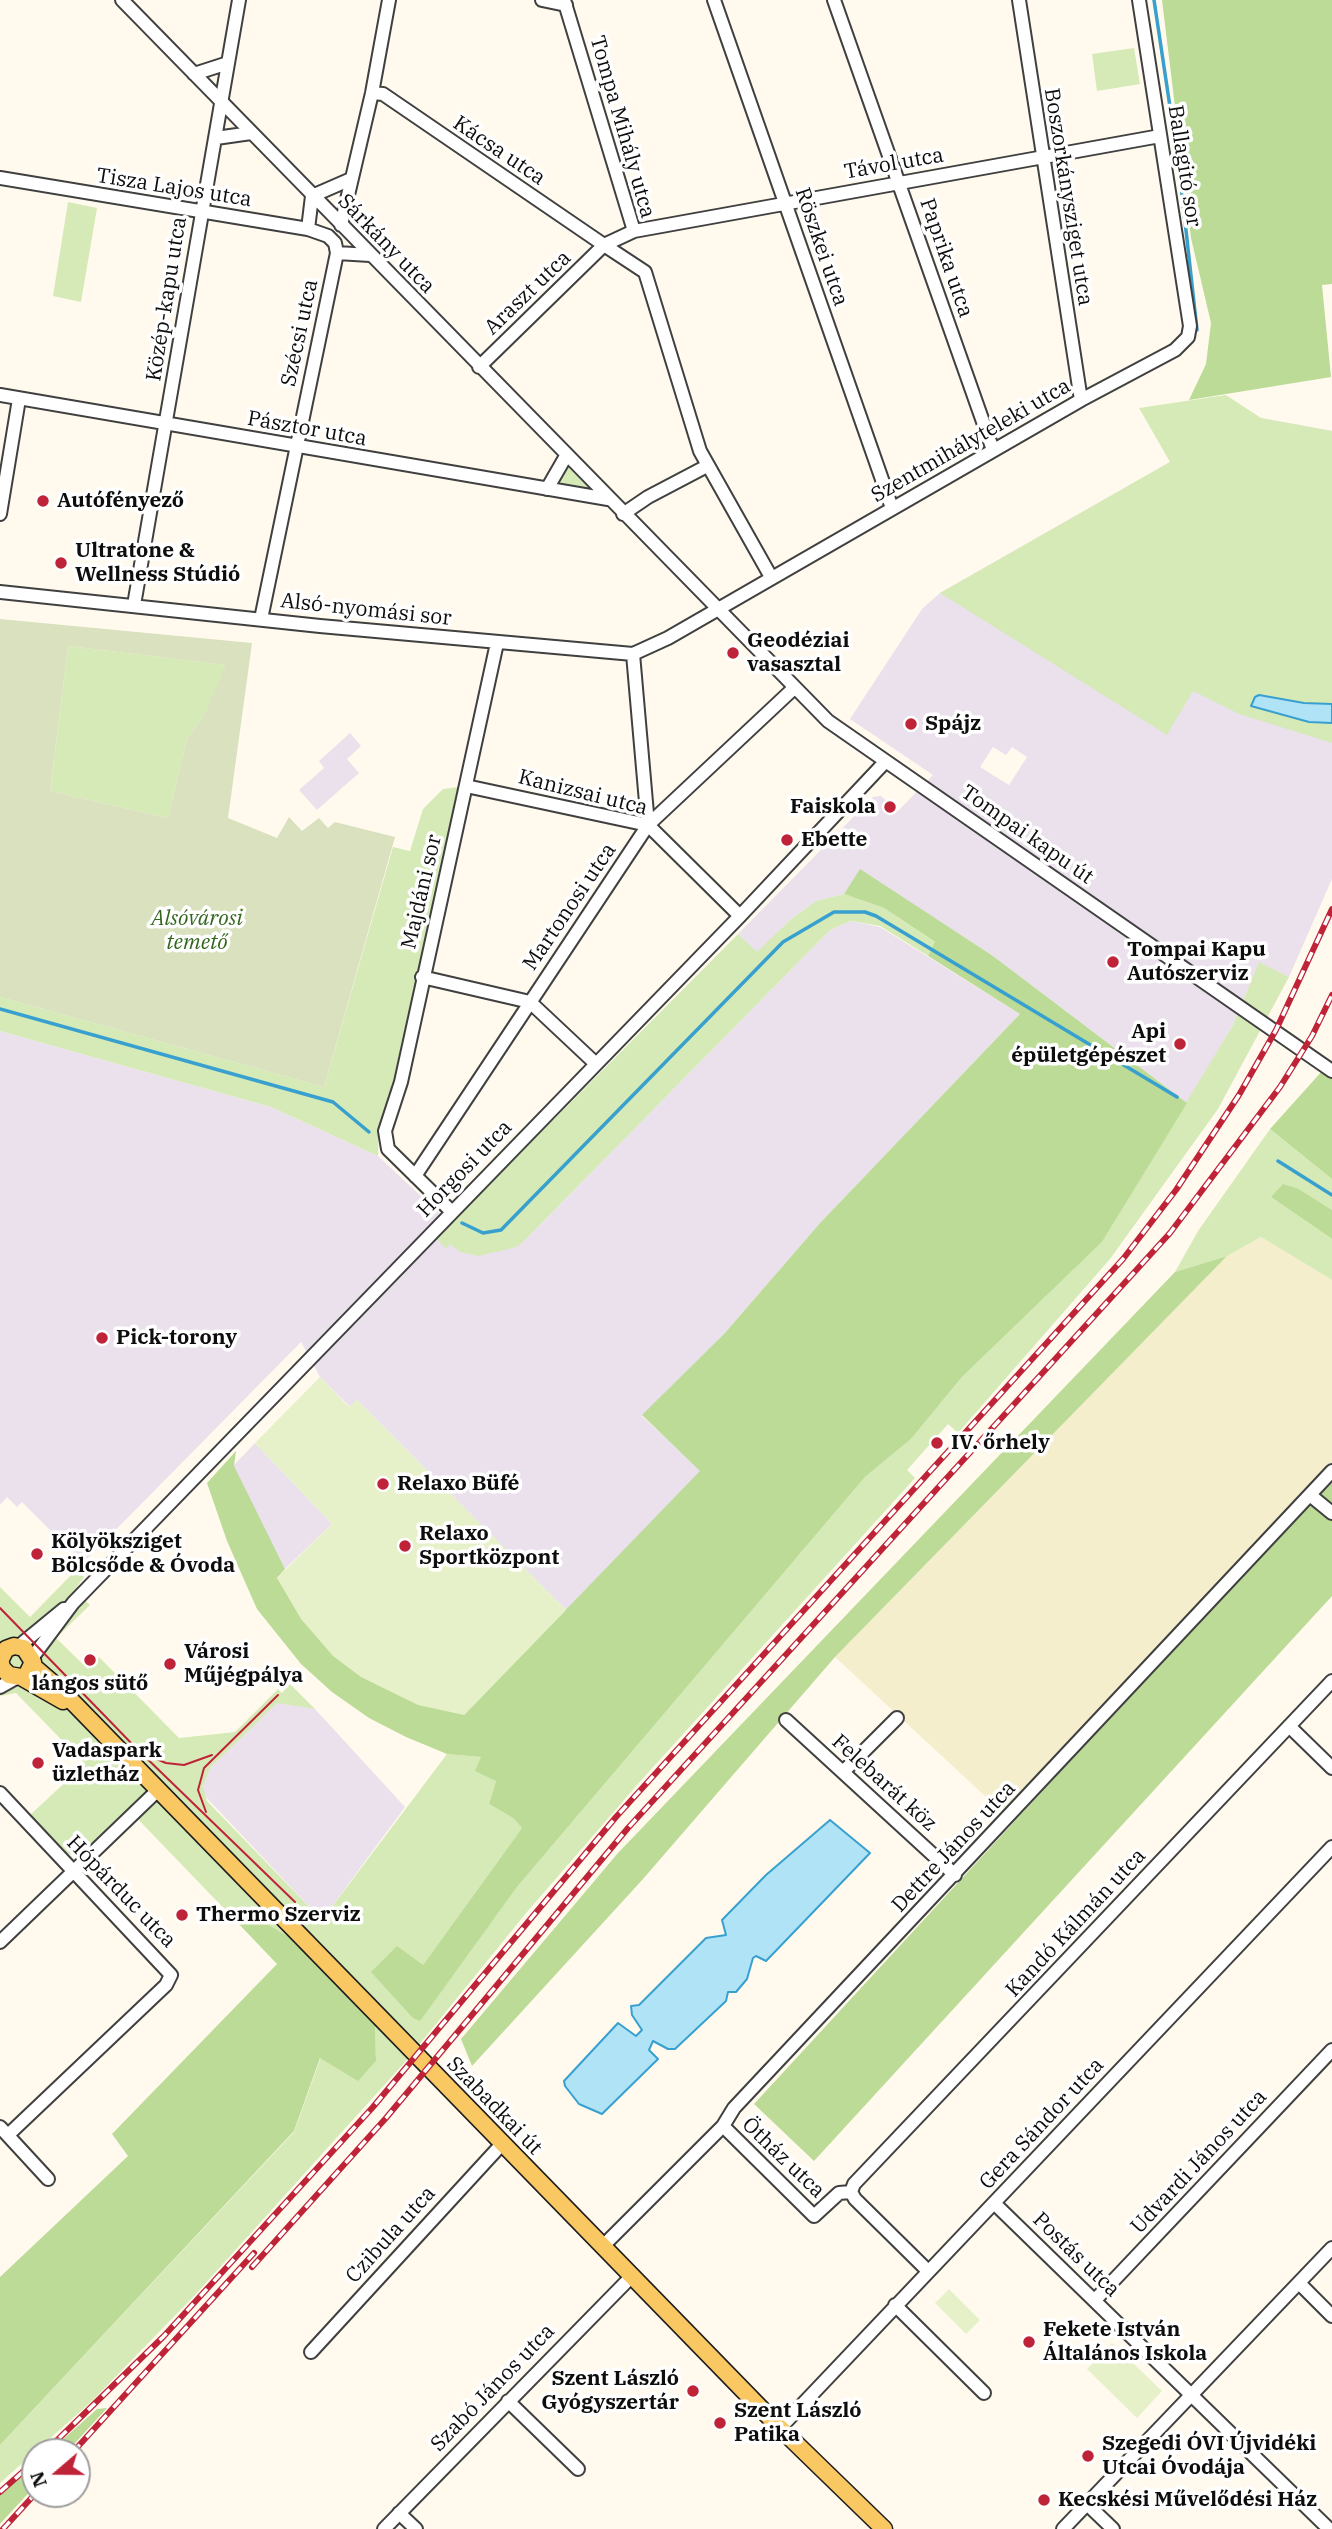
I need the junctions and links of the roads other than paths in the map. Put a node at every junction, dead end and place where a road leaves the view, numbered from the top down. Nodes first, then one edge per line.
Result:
1 (122, 0) edge
2 (239, 0) edge
3 (388, 0) edge
4 (542, 0) edge
5 (714, 0) edge
6 (834, 0) edge
7 (1019, 0) edge
8 (1139, 0) edge
9 (565, 2) edge
10 (228, 63) junction
11 (194, 74) junction
12 (372, 93) junction
13 (220, 101) junction
14 (251, 133) junction
15 (1160, 136) junction
16 (216, 138) junction
17 (1042, 157) junction
18 (0, 178) edge
19 (351, 179) junction
20 (899, 183) junction
21 (312, 196) junction
22 (785, 204) junction
23 (200, 213) junction
24 (341, 225) junction
25 (308, 229) junction
26 (634, 232) junction
27 (604, 245) junction
28 (337, 253) junction
29 (370, 255) junction
30 (1188, 337) joint
31 (478, 368) junction
32 (0, 396) edge
33 (19, 399) junction
34 (1081, 400) junction
35 (166, 425) junction
36 (296, 447) junction
37 (993, 450) junction
38 (566, 456) junction
39 (707, 466) junction
40 (547, 489) junction
41 (608, 499) junction
42 (892, 508) junction
43 (0, 514) edge
44 (623, 514) junction
45 (771, 577) junction
46 (0, 592) edge
47 (134, 605) junction
48 (717, 610) junction
49 (261, 619) junction
50 (497, 643) junction
51 (633, 654) junction
52 (793, 689) junction
53 (885, 762) junction
54 (466, 786) junction
55 (648, 825) junction
56 (740, 916) junction
57 (422, 977) junction
58 (530, 1002) junction
59 (595, 1063) junction
60 (1332, 1071) edge
61 (415, 1176) junction
62 (451, 1211) junction
63 (1332, 1471) edge
64 (1310, 1495) junction
65 (1332, 1513) edge
66 (73, 1603) junction
67 (4, 1654) edge
68 (25, 1670) junction
69 (1332, 1681) edge
70 (0, 1687) edge
71 (897, 1718) dead end
72 (786, 1720) dead end
73 (1289, 1726) junction
74 (1332, 1768) edge
75 (843, 1772) junction
76 (158, 1790) junction
77 (0, 1793) edge
78 (1332, 1847) edge
79 (74, 1871) junction
80 (956, 1875) junction
81 (0, 1942) edge
82 (1332, 2050) edge
83 (723, 2126) junction
84 (4, 2131) edge
85 (501, 2145) junction
86 (48, 2179) dead end
87 (851, 2192) junction
88 (994, 2203) junction
89 (601, 2247) junction
90 (1332, 2248) edge
91 (928, 2272) junction
92 (631, 2277) junction
93 (1299, 2283) junction
94 (1095, 2300) junction
95 (895, 2305) junction
96 (1332, 2316) edge
97 (311, 2352) dead end
98 (984, 2393) dead end
99 (1192, 2394) junction
100 (508, 2401) junction
101 (780, 2428) junction
102 (578, 2469) dead end
103 (1087, 2504) junction
104 (399, 2513) junction
105 (384, 2529) edge
106 (416, 2529) edge
107 (884, 2529) edge
108 (1063, 2529) edge
109 (1113, 2529) edge
110 (1329, 2529) edge

1 - 11 street, Sárkány utca
2 - 10 street, Közép-kapu utca
3 - 12 street
4 - 9 street
5 - 22 street, Röszkei utca
6 - 20 street, Paprika utca
7 - 17 street, Boszorkánysziget utca
8 - 15 street, Ballagitó sor
9 - 26 street, Tompa Mihály utca
10 - 11 street
10 - 13 street, Közép-kapu utca
11 - 13 street, Sárkány utca
12 - 19 street
12 - 27 street, Kácsa utca
13 - 14 street, Sárkány utca
13 - 16 street, Közép-kapu utca
14 - 16 street
14 - 21 street, Sárkány utca
15 - 17 street, Távol utca
15 - 30 street, Ballagitó sor
16 - 23 street, Közép-kapu utca
17 - 20 street, Távol utca
17 - 34 street, Boszorkánysziget utca
18 - 23 street, Tisza Lajos utca
19 - 21 street
19 - 24 street
20 - 22 street, Távol utca
20 - 37 street, Paprika utca
21 - 24 street, Sárkány utca
21 - 25 street
22 - 26 street, Távol utca
22 - 42 street, Röszkei utca
23 - 25 street, Tisza Lajos utca
23 - 35 street, Közép-kapu utca
24 - 29 street, Sárkány utca
25 - 28 street
26 - 27 street, Tompa Mihály utca
27 - 31 street, Araszt utca
27 - 39 street
28 - 29 street
28 - 36 street, Szécsi utca
29 - 31 street, Sárkány utca
30 - 34 street, Szentmihályteleki utca
31 - 38 street, Sárkány utca
32 - 33 street, Pásztor utca
33 - 35 street, Pásztor utca
33 - 43 street
34 - 37 street, Szentmihályteleki utca
35 - 36 street, Pásztor utca
35 - 47 street, Közép-kapu utca
36 - 40 street, Pásztor utca
36 - 49 street, Szécsi utca
37 - 42 street, Szentmihályteleki utca
38 - 40 street
38 - 41 street, Sárkány utca
39 - 44 street
39 - 45 street
40 - 41 street, Pásztor utca
41 - 44 street, Sárkány utca
42 - 45 street, Szentmihályteleki utca
44 - 48 street, Sárkány utca
45 - 48 street, Szentmihályteleki utca
46 - 47 street, Alsó-nyomási sor
47 - 49 street, Alsó-nyomási sor
48 - 51 street
48 - 52 street, Tompai kapu út
49 - 50 street, Alsó-nyomási sor
50 - 51 street, Alsó-nyomási sor
50 - 54 street, Majdáni sor
51 - 55 street
52 - 53 street, Tompai kapu út
52 - 55 street, Martonosi utca
53 - 56 street, Horgosi utca
53 - 60 street, Tompai kapu út
54 - 55 street, Kanizsai utca
54 - 57 street, Majdáni sor
55 - 56 street, Kanizsai utca
55 - 58 street, Martonosi utca
56 - 59 street, Horgosi utca
57 - 58 street
57 - 61 street, Majdáni sor
58 - 59 street
58 - 61 street, Martonosi utca
59 - 62 street, Horgosi utca
61 - 62 street
62 - 66 street, Horgosi utca
63 - 64 street, Dettre János utca
64 - 65 street
64 - 80 street, Dettre János utca
66 - 67 street, Horgosi utca
66 - 68 street, Horgosi utca
67 - 68 main road, Szabadkai út
67 - 68 main road, Szabadkai út
68 - 70 street
68 - 76 main road, Szabadkai út
69 - 73 street, Kandó Kálmán utca
71 - 75 street
72 - 75 street, Felebarát köz
73 - 74 street
73 - 87 street, Kandó Kálmán utca
75 - 80 street, Felebarát köz
76 - 79 street
76 - 85 main road, Szabadkai út
77 - 79 street, Hópárduc utca
78 - 88 street, Gera Sándor utca
79 - 81 street
79 - 84 street, Hópárduc utca
80 - 83 street, Dettre János utca
82 - 94 street, Udvardi János utca
83 - 87 street, Ötház utca
83 - 89 street, Dettre János utca
84 - 86 street
85 - 89 main road, Szabadkai út
85 - 97 street, Czibula utca
87 - 91 street
88 - 91 street, Gera Sándor utca
88 - 94 street, Postás utca
89 - 92 main road, Szabadkai út
90 - 93 street
91 - 95 street, Gera Sándor utca
92 - 100 street, Szabó János utca
92 - 101 main road, Szabadkai út
93 - 96 street
93 - 99 street
94 - 99 street, Postás utca
95 - 98 street
95 - 101 street, Gera Sándor utca
99 - 103 street
99 - 110 street, Postás utca
100 - 102 street
100 - 104 street, Szabó János utca
101 - 107 main road, Szabadkai út
103 - 108 street
103 - 109 street
104 - 105 street, Szabó János utca
104 - 106 street

